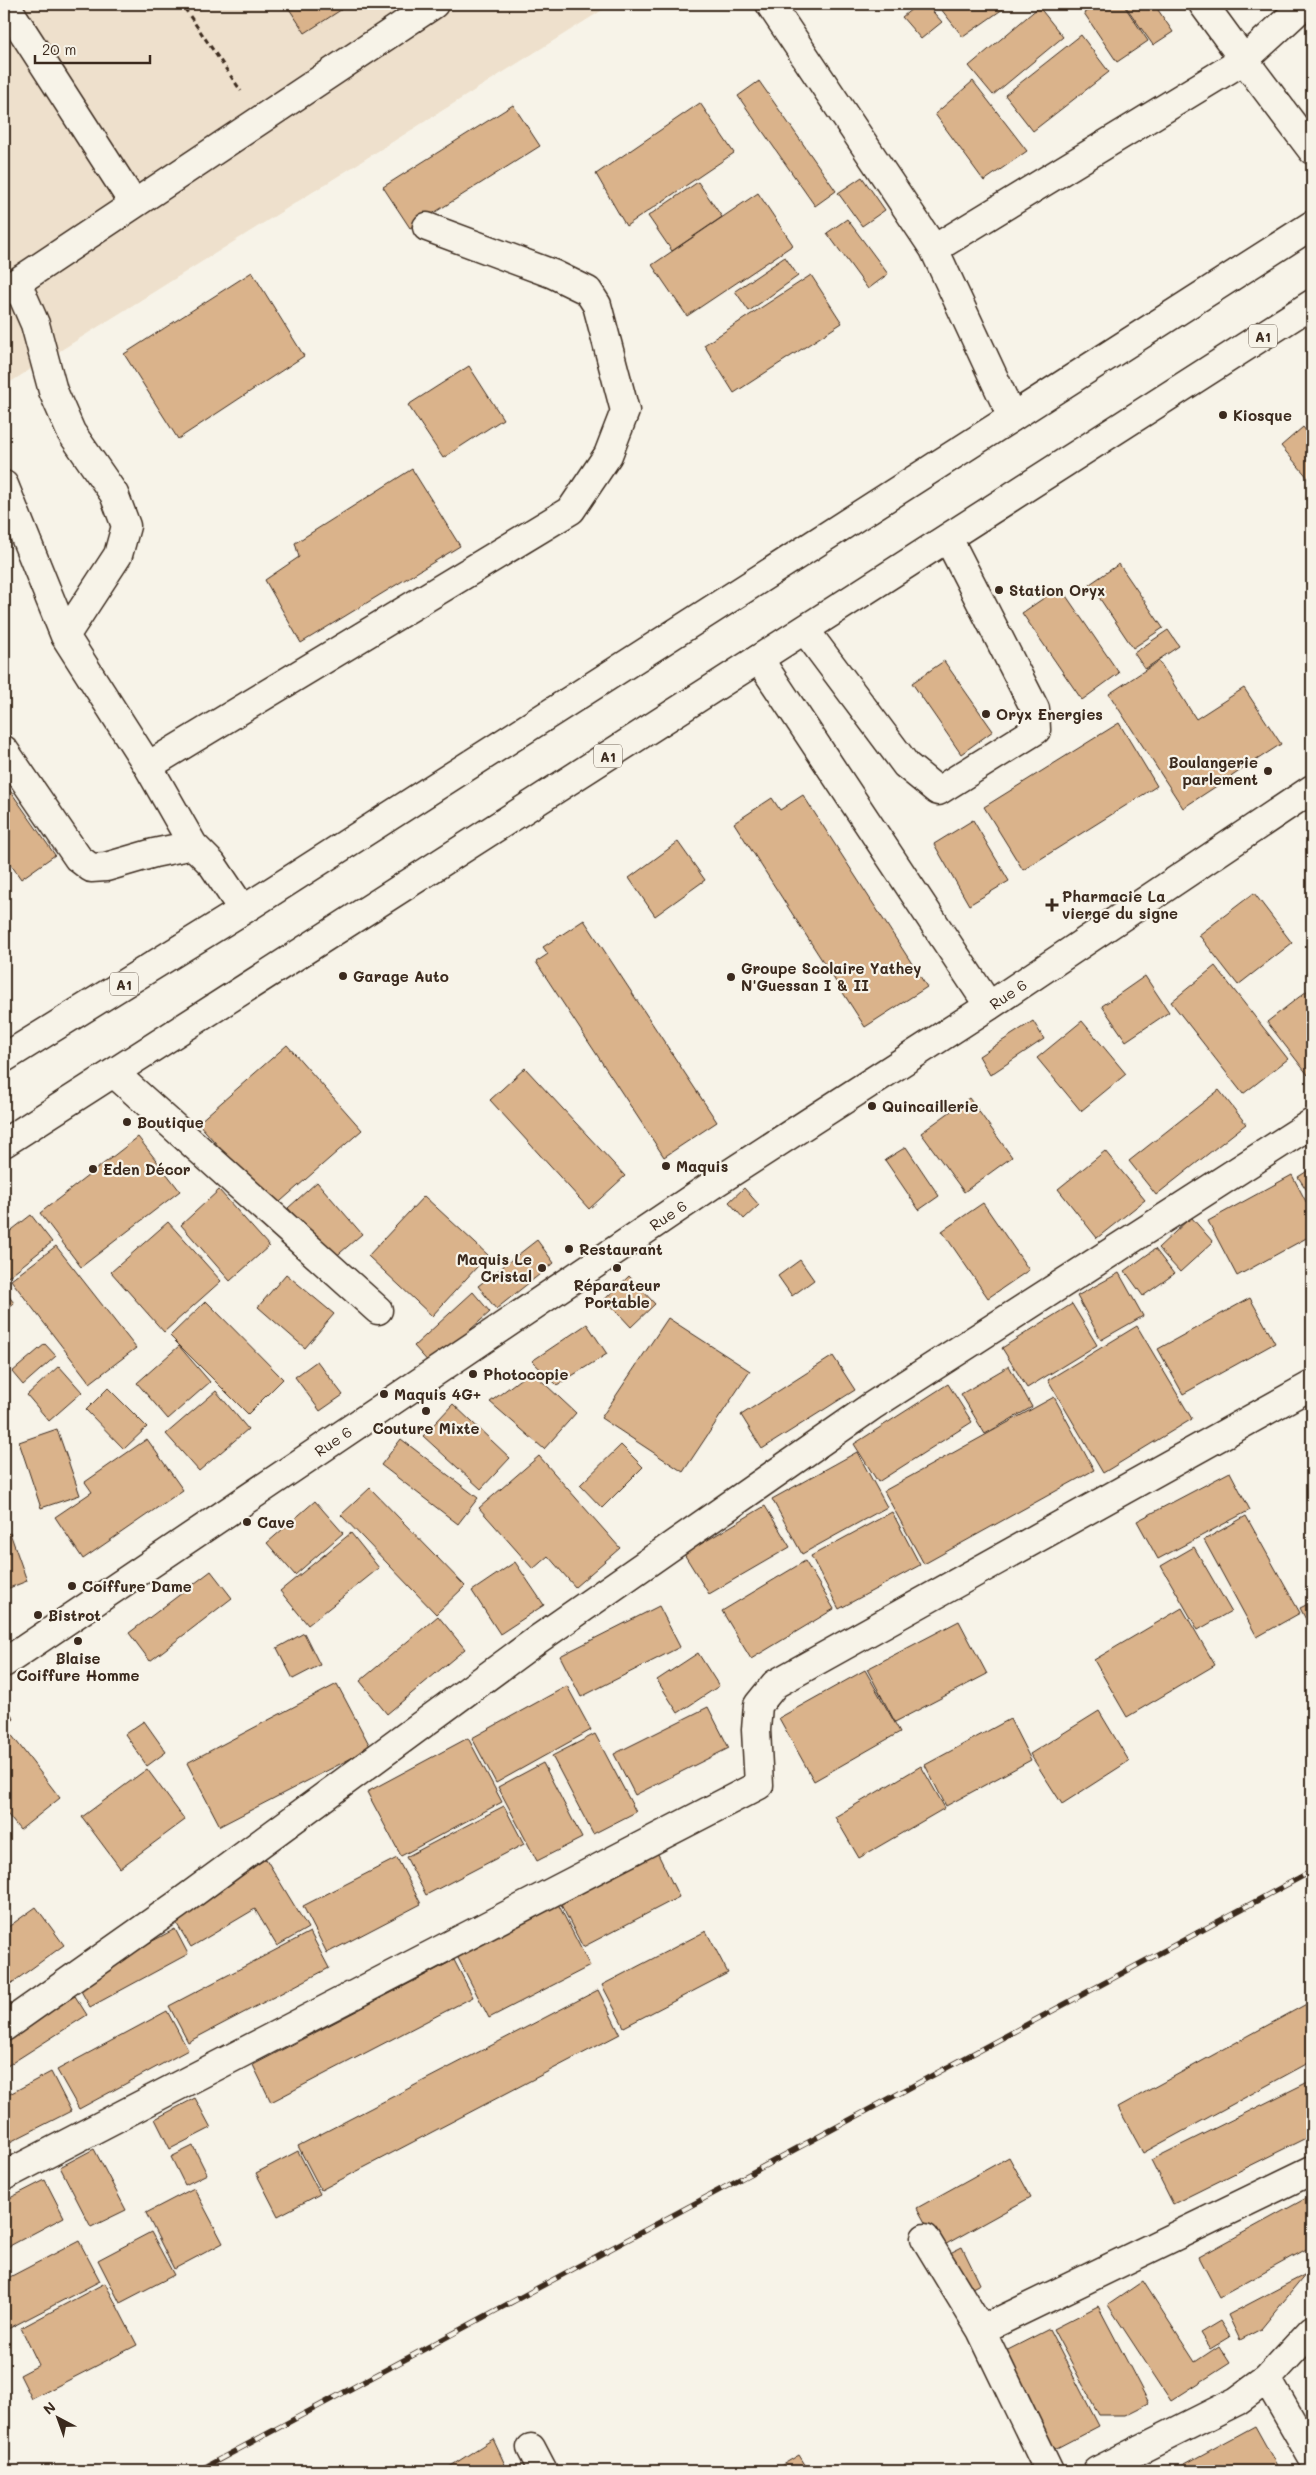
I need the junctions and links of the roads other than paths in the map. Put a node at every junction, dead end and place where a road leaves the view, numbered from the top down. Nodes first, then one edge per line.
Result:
1 (5, 4) edge
2 (434, 4) edge
3 (770, 4) edge
4 (1203, 4) edge
5 (1305, 4) edge
6 (1244, 60) junction
7 (1312, 150) edge
8 (134, 204) junction
9 (1312, 225) edge
10 (427, 228) dead end
11 (934, 249) junction
12 (10, 287) edge
13 (1312, 304) edge
14 (1012, 417) junction
15 (4, 485) edge
16 (948, 538) junction
17 (805, 630) junction
18 (65, 636) junction
19 (759, 659) junction
20 (4, 750) edge
21 (148, 766) junction
22 (1312, 789) edge
23 (193, 845) junction
24 (243, 910) junction
25 (989, 1006) junction
26 (4, 1058) edge
27 (114, 1073) junction
28 (1312, 1123) edge
29 (4, 1143) edge
30 (378, 1310) dead end
31 (1312, 1386) edge
32 (4, 1663) edge
33 (4, 2027) edge
34 (1312, 2170) edge
35 (4, 2176) edge
36 (925, 2238) dead end
37 (981, 2330) junction
38 (1312, 2330) edge
39 (1267, 2379) junction
40 (530, 2448) dead end
41 (1312, 2457) edge
42 (544, 2471) edge
43 (1049, 2471) edge
44 (1097, 2471) edge

1 - 8 street
2 - 8 street
3 - 11 street
4 - 6 street
5 - 6 street
6 - 7 street
6 - 11 street
8 - 12 street
9 - 14 street, A1
10 - 21 street
11 - 14 street
12 - 18 street
13 - 16 street, A1
14 - 24 street, A1
15 - 18 street
16 - 17 street, A1
16 - 17 street
17 - 19 street, A1
18 - 21 street
19 - 25 street
19 - 27 street, A1
20 - 23 street
21 - 23 street
22 - 25 street, Rue 6
23 - 24 street
24 - 26 street, A1
25 - 32 street, Rue 6
27 - 29 street, A1
27 - 30 street
28 - 33 street
31 - 35 street
34 - 37 street
36 - 37 street
37 - 43 street
38 - 39 street
39 - 41 street
39 - 44 street
40 - 42 street

